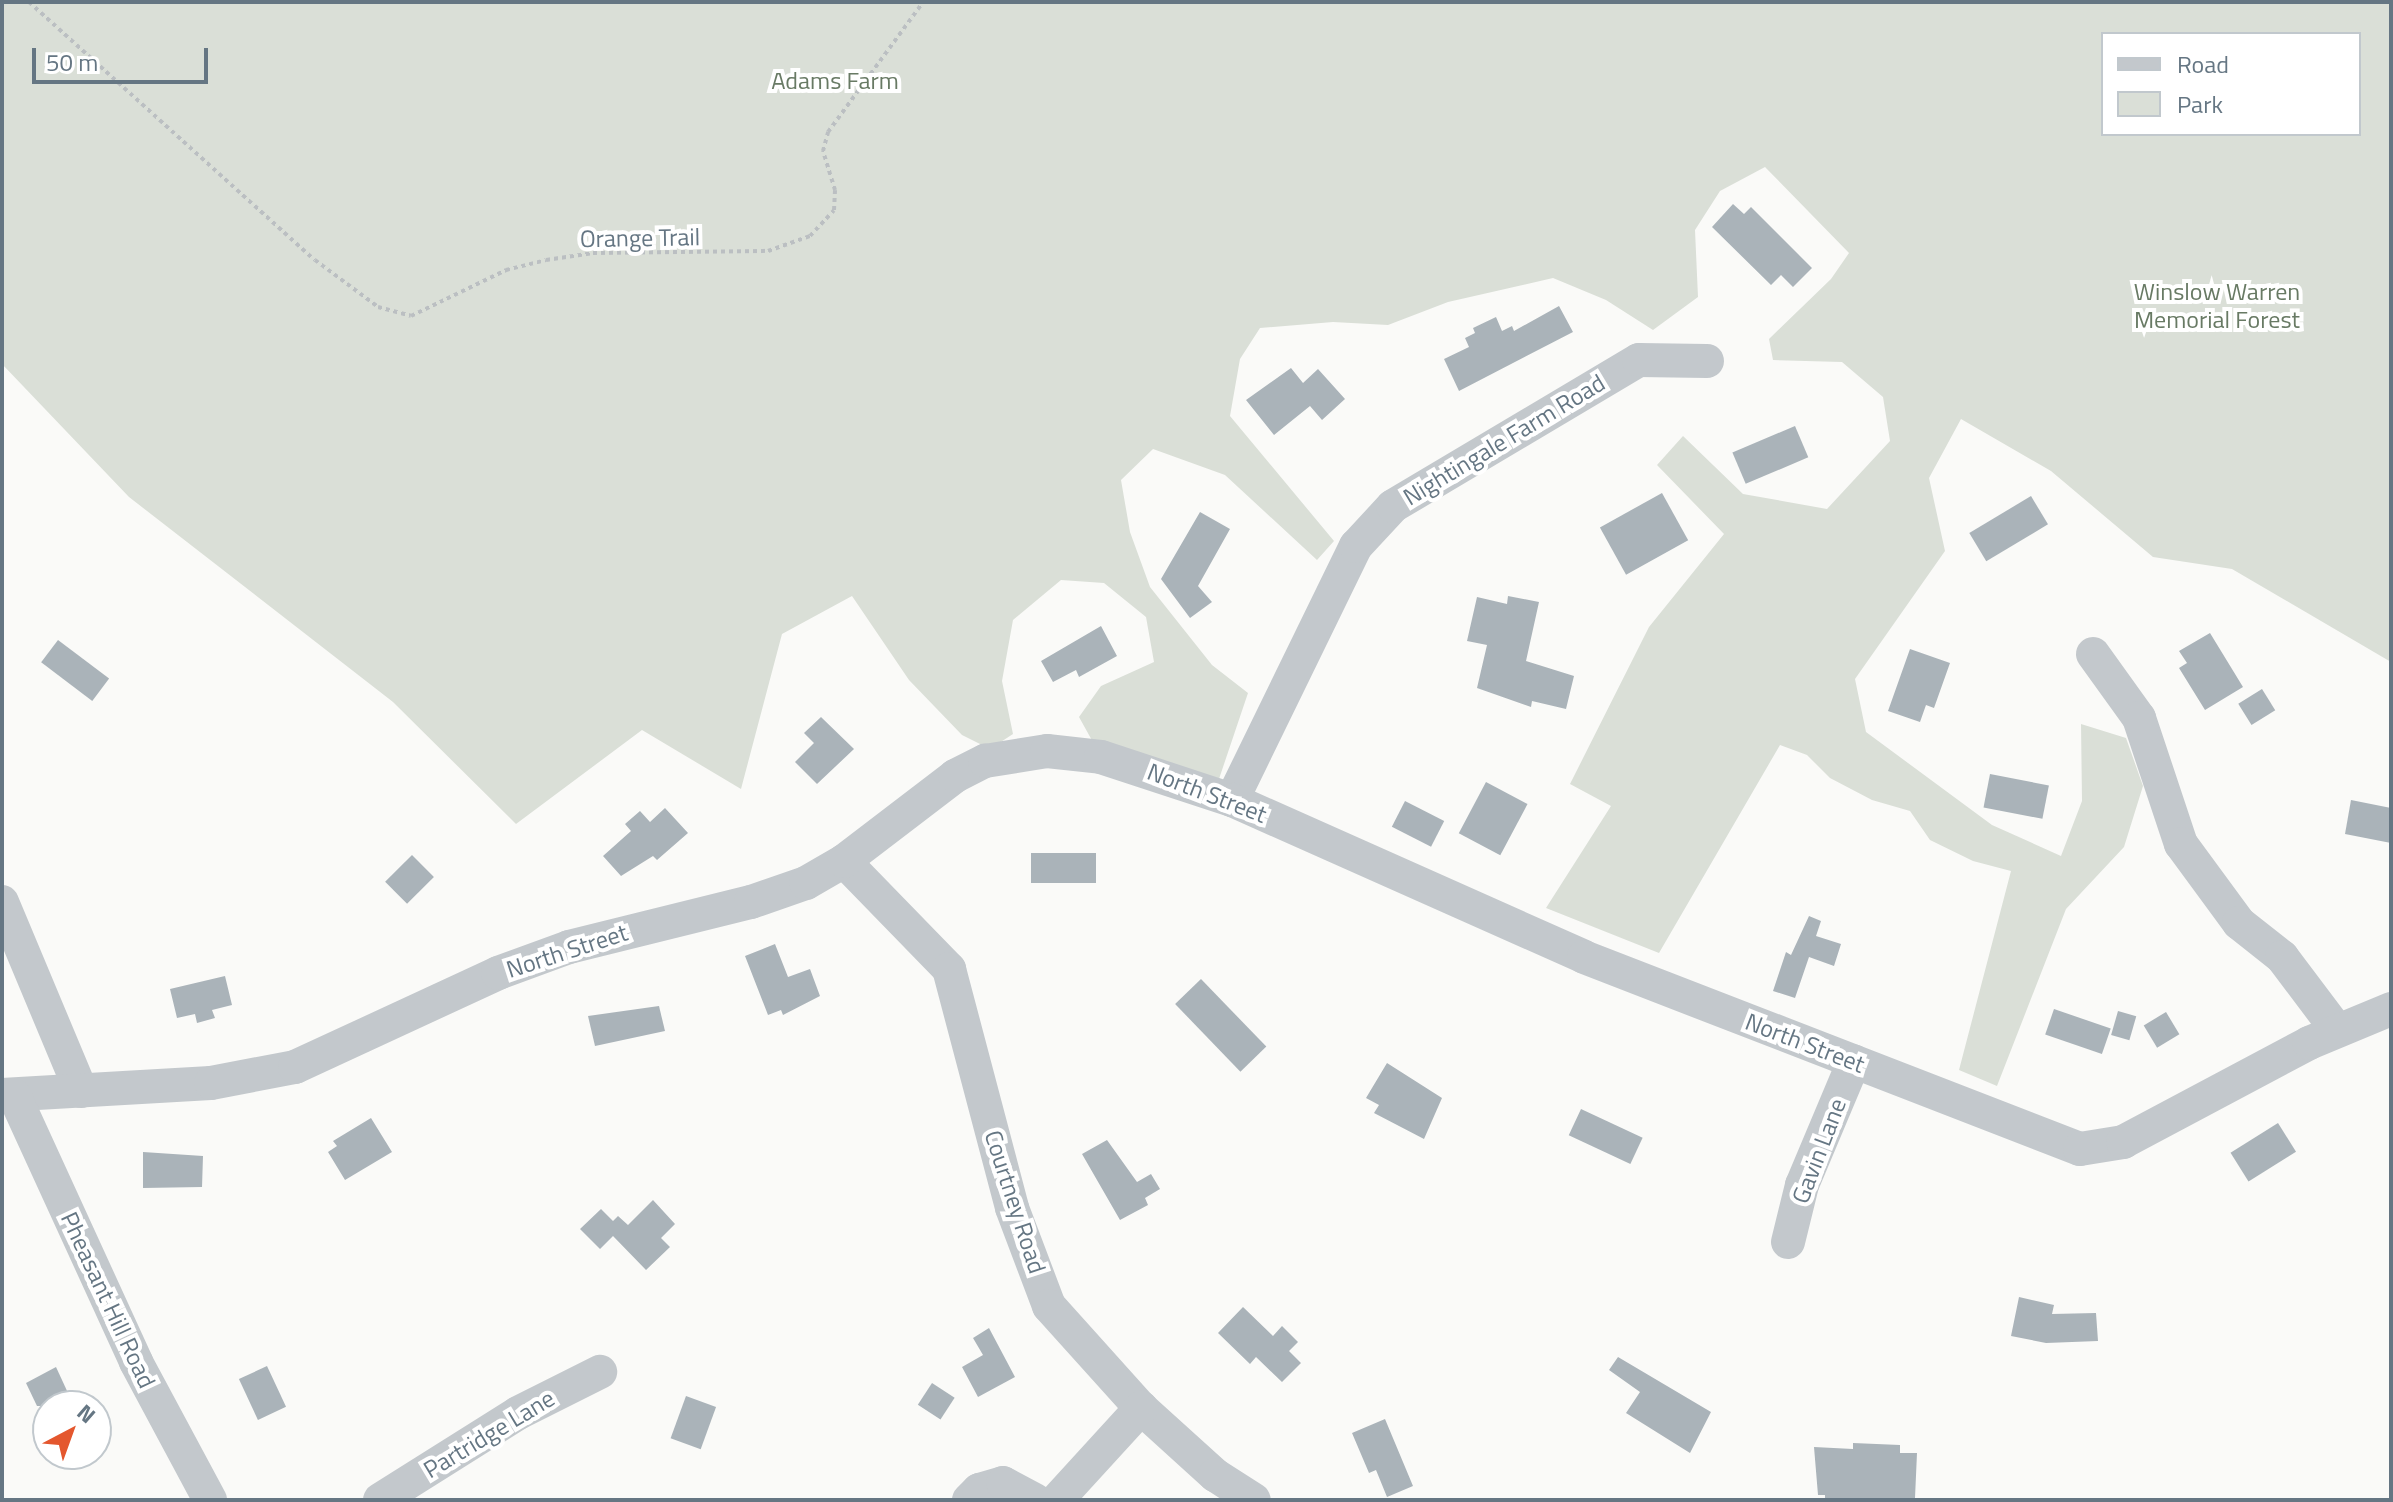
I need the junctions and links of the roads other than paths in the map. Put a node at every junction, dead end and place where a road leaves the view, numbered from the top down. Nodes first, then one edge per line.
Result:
1 (1707, 361) dead end
2 (2093, 654) dead end
3 (1232, 800) junction
4 (844, 861) junction
5 (2, 902) edge
6 (2391, 1009) edge
7 (2337, 1030) junction
8 (1854, 1061) junction
9 (81, 1091) junction
10 (8, 1095) edge
11 (1788, 1242) dead end
12 (600, 1372) dead end
13 (1141, 1408) junction
14 (210, 1500) edge
15 (380, 1500) edge
16 (969, 1500) edge
17 (1035, 1500) edge
18 (1057, 1500) edge
19 (1254, 1500) edge

1 - 3 street, Nightingale Farm Road
2 - 7 street
3 - 4 street, North Street
3 - 8 street, North Street
4 - 9 street, North Street
4 - 13 street, Courtney Road
5 - 9 street
6 - 7 street, North Street
7 - 8 street, North Street
8 - 11 street, Gavin Lane
9 - 10 street, North Street
10 - 14 street, Pheasant Hill Road
12 - 15 street, Partridge Lane
13 - 18 street
13 - 19 street, Courtney Road
16 - 17 street

